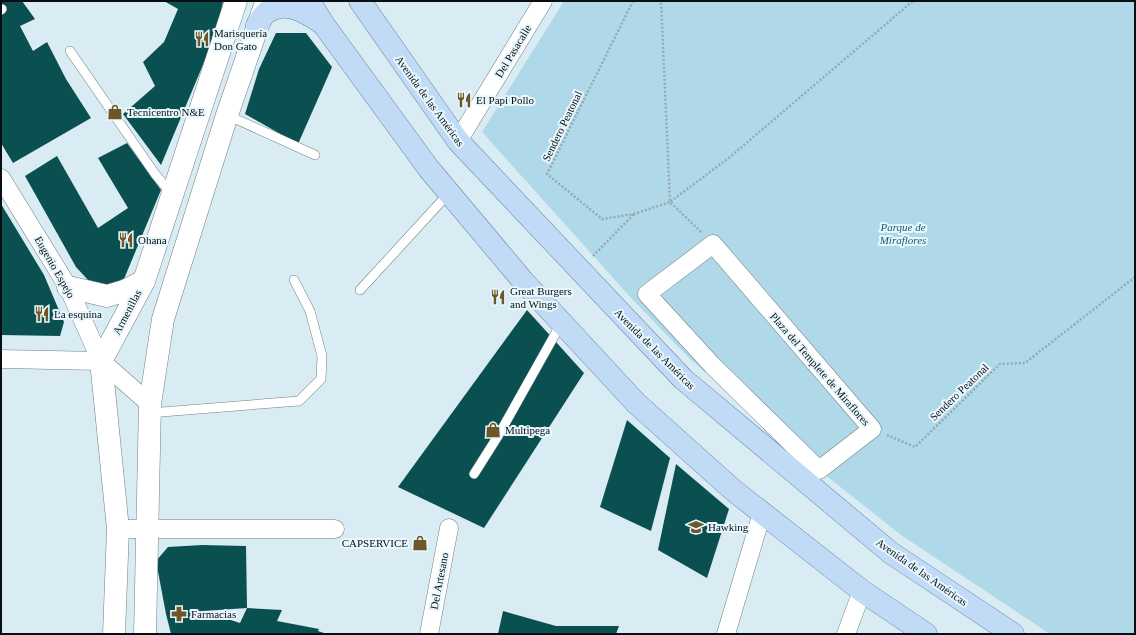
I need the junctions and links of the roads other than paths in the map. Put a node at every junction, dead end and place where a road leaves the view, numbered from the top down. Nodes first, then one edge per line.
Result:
1 (236, 1) edge
2 (267, 1) edge
3 (309, 1) edge
4 (360, 1) edge
5 (543, 1) edge
6 (257, 25) junction
7 (324, 25) junction
8 (70, 51) dead end
9 (227, 115) junction
10 (458, 142) junction
11 (315, 155) dead end
12 (1, 178) edge
13 (449, 193) junction
14 (172, 194) junction
15 (144, 280) junction
16 (294, 280) dead end
17 (68, 287) junction
18 (360, 290) dead end
19 (562, 322) junction
20 (1, 359) edge
21 (101, 361) junction
22 (150, 409) junction
23 (872, 429) joint
24 (474, 474) dead end
25 (762, 513) junction
26 (449, 528) dead end
27 (118, 529) junction
28 (148, 529) junction
29 (335, 529) dead end
30 (862, 591) junction
31 (114, 634) edge
32 (145, 634) edge
33 (429, 634) edge
34 (726, 634) edge
35 (846, 634) edge
36 (926, 634) edge
37 (1013, 634) edge

1 - 14 street, Armenillas
2 - 6 street
3 - 7 main road
4 - 10 main road, Avenida de las Américas
5 - 10 street, Del Pasacalle
6 - 7 main road
6 - 9 street
7 - 13 main road
8 - 14 lane
9 - 11 lane
9 - 22 street
10 - 37 main road, Avenida de las Américas
12 - 17 street, Eugenio Espejo
13 - 18 lane
13 - 19 main road
14 - 15 street, Armenillas
15 - 17 street
15 - 21 street, Armenillas
16 - 22 lane
17 - 21 street, Eugenio Espejo
19 - 24 lane
19 - 25 main road
20 - 21 street
21 - 22 street
21 - 27 street
22 - 28 street
23 - 23 street, Plaza del Templete de Miraflores
25 - 30 main road
25 - 34 street
26 - 33 street, Del Artesano
27 - 28 street
27 - 31 street
28 - 29 street
28 - 32 street
30 - 35 street
30 - 36 main road

